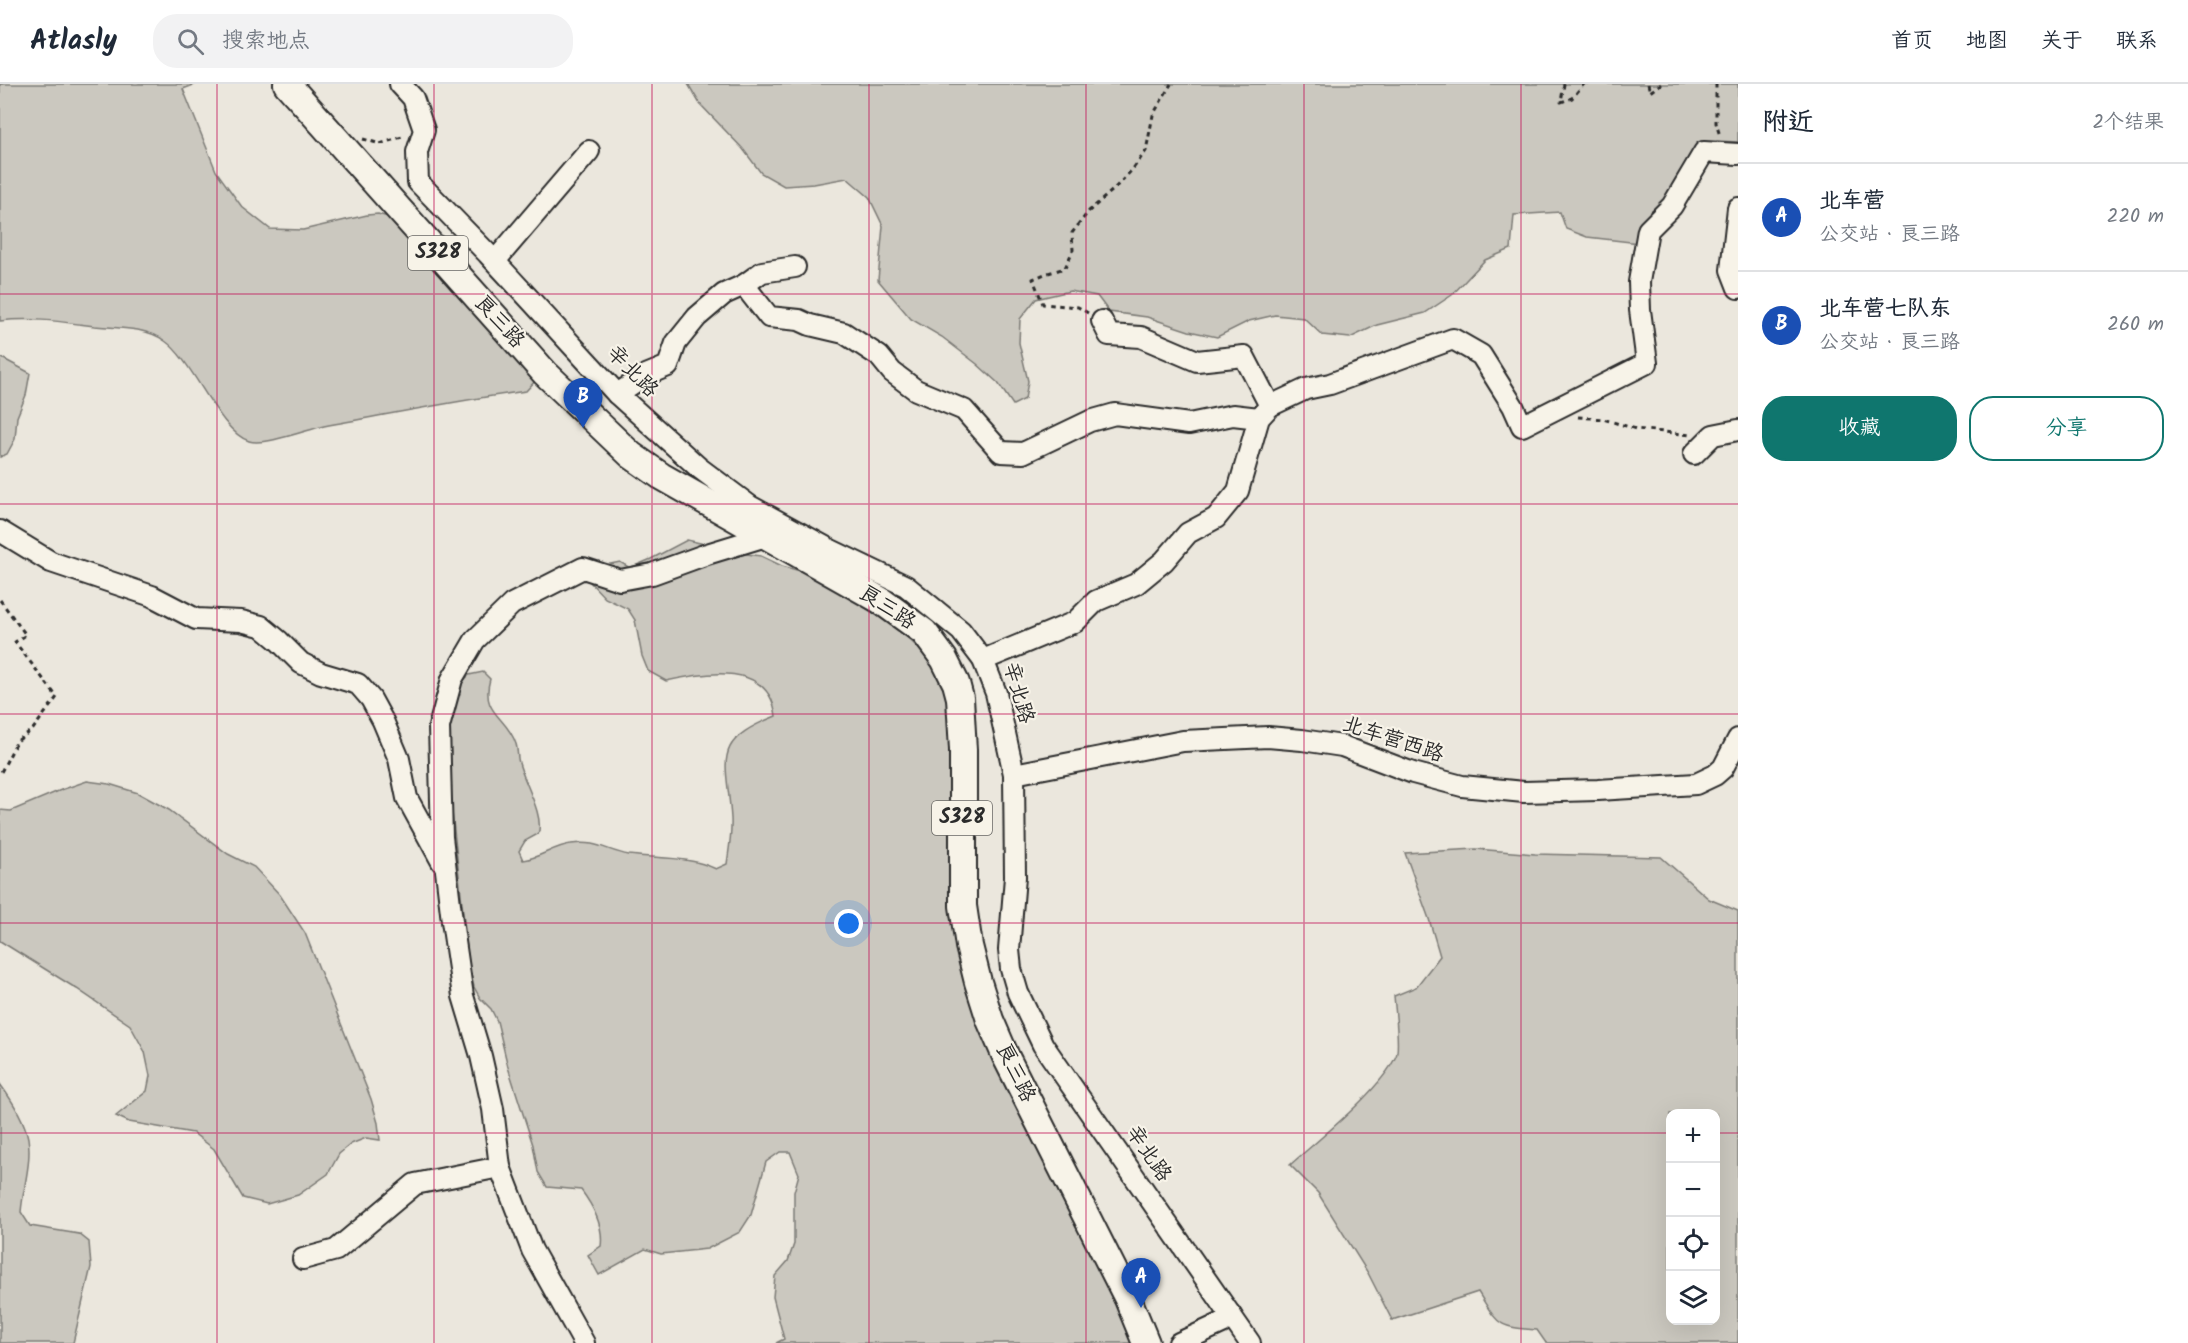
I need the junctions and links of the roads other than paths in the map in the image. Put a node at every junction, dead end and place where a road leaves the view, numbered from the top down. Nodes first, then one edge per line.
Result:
1 (287, 84) edge
2 (400, 84) edge
3 (589, 151) dead end
4 (1738, 154) edge
5 (1738, 208) edge
6 (495, 261) junction
7 (795, 267) dead end
8 (744, 285) junction
9 (1738, 288) edge
10 (1102, 321) road end
11 (617, 394) junction
12 (1265, 412) junction
13 (1738, 430) edge
14 (1694, 454) dead end
15 (0, 531) edge
16 (766, 536) junction
17 (984, 660) junction
18 (1738, 739) edge
19 (1014, 774) junction
20 (446, 870) junction
21 (501, 1167) junction
22 (303, 1259) dead end
23 (1231, 1315) junction
24 (584, 1343) edge
25 (1146, 1343) edge
26 (1179, 1343) edge
27 (1250, 1343) edge

1 - 16 main road, 良三路 / S328
2 - 6 street, 辛北路
3 - 6 street
4 - 12 street
5 - 9 street
6 - 11 street, 辛北路
7 - 8 street
8 - 11 street
8 - 12 street
10 - 12 street
11 - 17 street, 辛北路
12 - 17 street
13 - 14 street
15 - 20 street
16 - 20 street
16 - 25 main road, 良三路 / S328
17 - 19 street, 辛北路
18 - 19 street, 北车营西路
19 - 23 street, 辛北路
20 - 21 street
21 - 22 street
21 - 24 street
23 - 26 street
23 - 27 street, 辛北路

